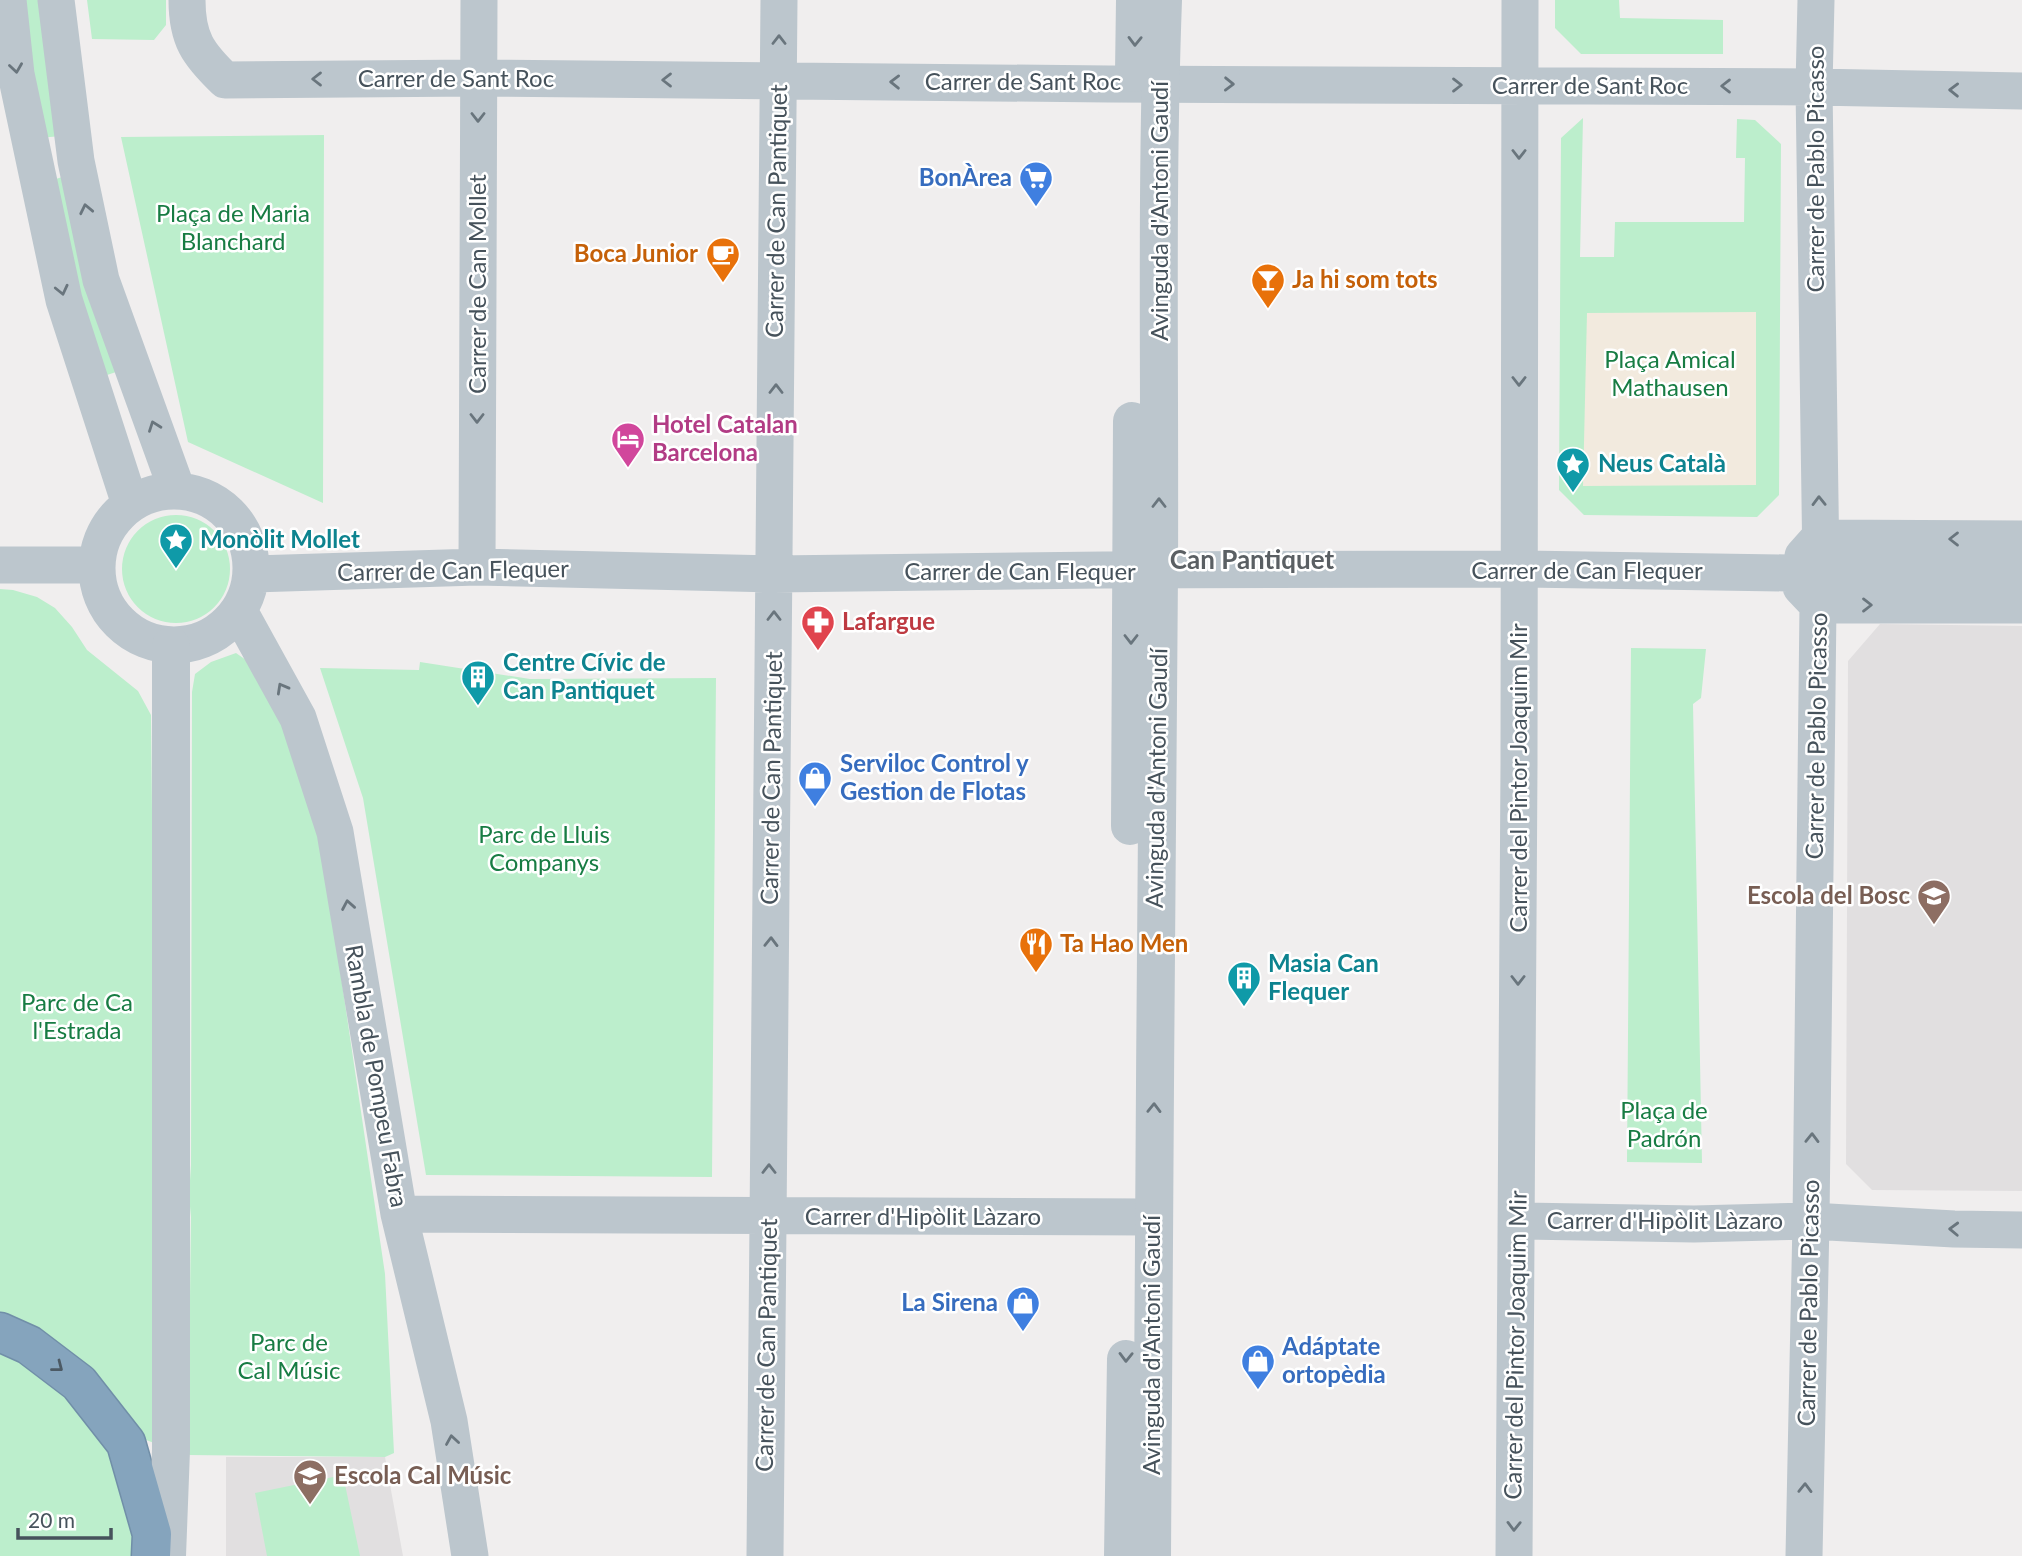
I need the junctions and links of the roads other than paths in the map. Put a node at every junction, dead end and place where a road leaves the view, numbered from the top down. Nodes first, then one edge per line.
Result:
1 (8, 0) edge
2 (56, 0) edge
3 (187, 0) edge
4 (479, 0) edge
5 (779, 0) edge
6 (1135, 0) edge
7 (1163, 0) edge
8 (1520, 0) edge
9 (1816, 0) edge
10 (478, 78) junction
11 (779, 80) junction
12 (1147, 83) junction
13 (1518, 86) junction
14 (1814, 87) junction
15 (2022, 91) edge
16 (177, 490) junction
17 (130, 504) junction
18 (2022, 539) edge
19 (1809, 560) junction
20 (0, 565) edge
21 (96, 565) junction
22 (477, 567) junction
23 (2022, 568) edge
24 (1520, 569) junction
25 (1145, 571) junction
26 (252, 574) junction
27 (774, 574) junction
28 (1818, 605) junction
29 (2022, 605) edge
30 (239, 611) junction
31 (171, 646) junction
32 (399, 1214) junction
33 (768, 1217) junction
34 (1140, 1218) junction
35 (1517, 1221) junction
36 (1811, 1221) junction
37 (2022, 1230) edge
38 (0, 1332) edge
39 (151, 1556) edge
40 (167, 1556) edge
41 (470, 1556) edge
42 (765, 1556) edge
43 (1124, 1556) edge
44 (1152, 1556) edge
45 (1514, 1556) edge
46 (1804, 1556) edge

1 -> 17 street
16 -> 2 street
10 -> 3 street, Carrer de Sant Roc
4 - 10 street, Carrer de Can Mollet
11 -> 5 street, Carrer de Can Pantiquet
6 -> 12 street, Avinguda d'Antoni Gaudí
7 - 12 street, Avinguda d'Antoni Gaudí
8 - 13 street, Carrer del Pintor Joaquim Mir
9 - 14 street, Carrer de Pablo Picasso
11 -> 10 street, Carrer de Sant Roc
10 -> 22 street, Carrer de Can Mollet
12 -> 11 street, Carrer de Sant Roc
27 -> 11 street, Carrer de Can Pantiquet
12 -> 13 street, Carrer de Sant Roc
12 - 25 street, Avinguda d'Antoni Gaudí
14 -> 13 street, Carrer de Sant Roc
13 -> 24 street, Carrer del Pintor Joaquim Mir
15 -> 14 street, Carrer de Sant Roc
19 -> 14 street, Carrer de Pablo Picasso
16 - 17 street
16 - 26 street
17 - 21 street
18 -> 19 street, Carrer de Can Flequer
19 - 23 street, Carrer de Can Flequer
19 - 24 street, Carrer de Can Flequer
19 - 28 street, Carrer de Pablo Picasso
20 - 21 street
21 - 31 street
22 - 26 street, Carrer de Can Flequer
22 - 27 street, Carrer de Can Flequer
24 - 25 street, Carrer de Can Flequer
24 -> 35 street, Carrer del Pintor Joaquim Mir
25 - 27 street, Carrer de Can Flequer
25 - 34 street, Avinguda d'Antoni Gaudí
26 - 30 street
33 -> 27 street, Carrer de Can Pantiquet
28 -> 29 street
36 -> 28 street, Carrer de Pablo Picasso
30 - 31 street
32 -> 30 street, Rambla de Pompeu Fabra
31 - 40 street
32 - 33 street, Carrer d'Hipòlit Làzaro
41 -> 32 street, Rambla de Pompeu Fabra
33 - 34 street, Carrer d'Hipòlit Làzaro
33 - 42 street, Carrer de Can Pantiquet
34 -> 43 street, Avinguda d'Antoni Gaudí
34 - 44 street, Avinguda d'Antoni Gaudí
35 - 36 street, Carrer d'Hipòlit Làzaro
35 -> 45 street, Carrer del Pintor Joaquim Mir
37 -> 36 street, Carrer d'Hipòlit Làzaro
46 -> 36 street, Carrer de Pablo Picasso
38 -> 39 highway

